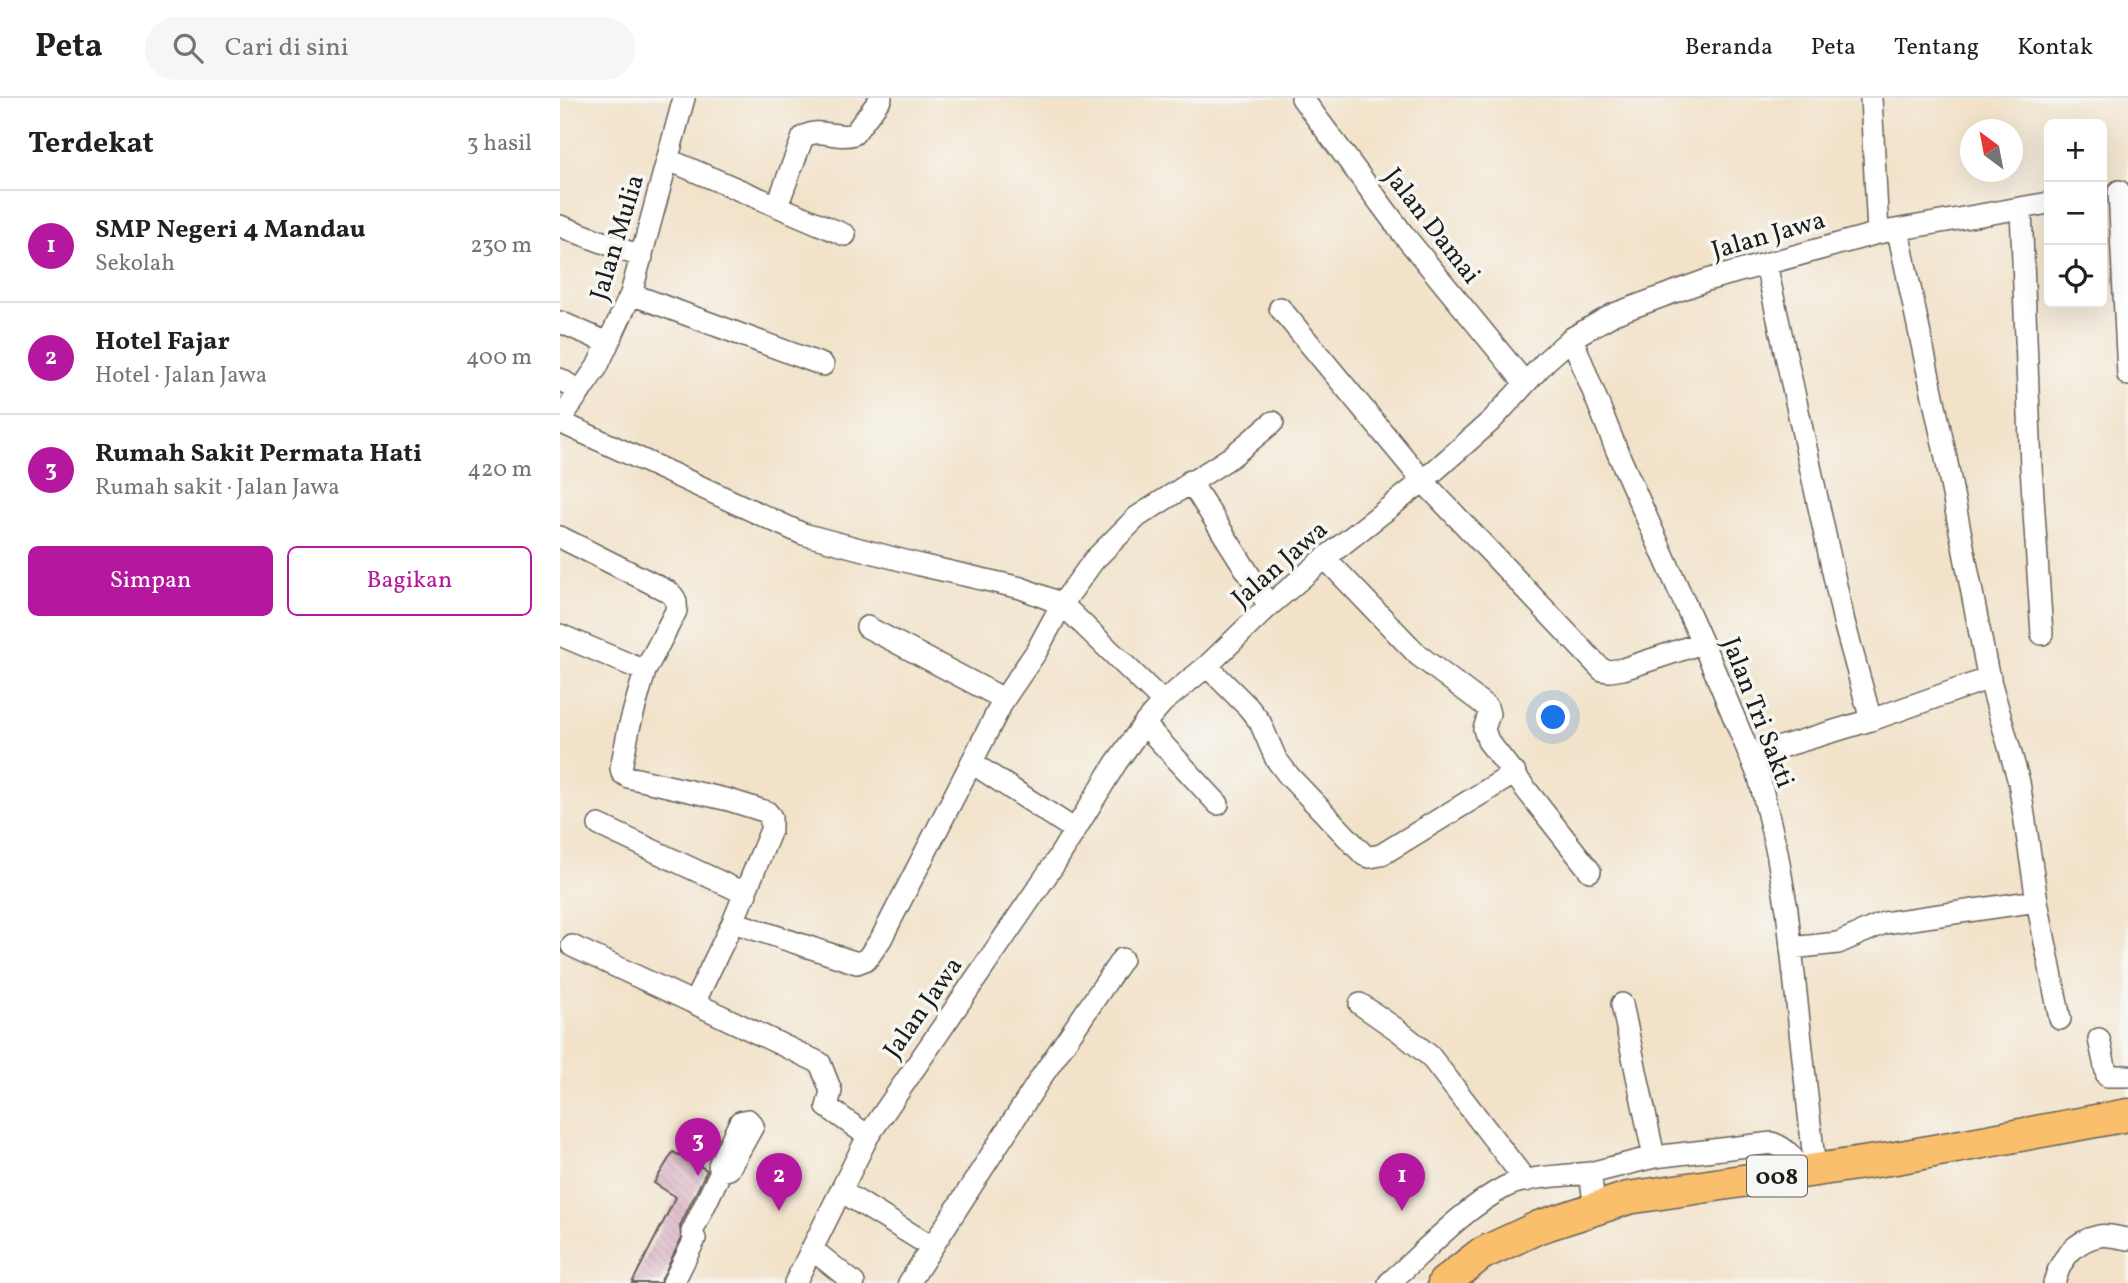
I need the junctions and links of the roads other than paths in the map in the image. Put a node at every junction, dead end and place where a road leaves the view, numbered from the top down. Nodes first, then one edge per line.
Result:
1 (684, 98) edge
2 (881, 98) edge
3 (1871, 98) edge
4 (1308, 100) edge
5 (669, 160) junction
6 (2116, 192) edge
7 (2044, 205) edge
8 (777, 206) junction
9 (2021, 208) junction
10 (560, 226) edge
11 (1888, 232) junction
12 (845, 235) dead end
13 (642, 257) junction
14 (1766, 264) junction
15 (631, 294) junction
16 (1280, 308) dead end
17 (560, 322) edge
18 (1572, 338) junction
19 (608, 343) junction
20 (823, 365) dead end
21 (2128, 375) edge
22 (560, 379) edge
23 (1525, 383) junction
24 (580, 392) junction
25 (560, 421) edge
26 (1273, 422) dead end
27 (1191, 481) junction
28 (1423, 481) junction
29 (560, 537) edge
30 (1325, 558) junction
31 (1062, 604) junction
32 (1269, 606) junction
33 (867, 627) dead end
34 (2042, 634) dead end
35 (560, 635) edge
36 (1702, 643) junction
37 (1207, 666) junction
38 (645, 671) junction
39 (1990, 678) junction
40 (1004, 699) junction
41 (1163, 702) junction
42 (1871, 720) junction
43 (1144, 724) junction
44 (1751, 756) junction
45 (972, 763) junction
46 (1515, 773) junction
47 (1218, 803) dead end
48 (599, 825) dead end
49 (1075, 830) junction
50 (1590, 871) dead end
51 (746, 894) junction
52 (2037, 901) junction
53 (733, 922) junction
54 (572, 946) dead end
55 (1791, 948) junction
56 (1122, 959) dead end
57 (694, 1003) junction
58 (1360, 1004) dead end
59 (1622, 1004) dead end
60 (2060, 1018) dead end
61 (2099, 1039) dead end
62 (2128, 1076) edge
63 (2128, 1115) edge
64 (868, 1136) junction
65 (1654, 1157) junction
66 (721, 1171) dead end
67 (1808, 1171) junction
68 (1590, 1173) junction
69 (1526, 1181) junction
70 (841, 1191) junction
71 (1595, 1208) junction
72 (2128, 1240) edge
73 (932, 1247) junction
74 (813, 1250) junction
75 (673, 1283) edge
76 (795, 1283) edge
77 (854, 1283) edge
78 (909, 1283) edge
79 (1389, 1283) edge
80 (1444, 1283) edge
81 (2054, 1283) edge

1 - 5 street, Jalan Mulia
2 - 8 street
3 - 11 street
4 - 23 street, Jalan Damai
5 - 8 street
5 - 13 street, Jalan Mulia
6 - 21 street
7 - 9 street, Jalan Jawa
8 - 12 street
9 - 11 street, Jalan Jawa
9 - 34 street
10 - 13 street
11 - 14 street, Jalan Jawa
11 - 39 street
13 - 15 street, Jalan Mulia
14 - 18 street, Jalan Jawa
14 - 42 street
15 - 19 street, Jalan Mulia
15 - 20 street
16 - 28 street
17 - 19 street
18 - 23 street, Jalan Jawa
18 - 36 street, Jalan Tri Sakti
19 - 24 street, Jalan Mulia
22 - 24 street
23 - 28 street, Jalan Jawa
24 - 25 street, Jalan Mulia
25 - 31 street
26 - 27 street
27 - 31 street
27 - 32 street
28 - 30 street, Jalan Jawa
28 - 36 street
29 - 38 street
30 - 32 street, Jalan Jawa
30 - 46 street
31 - 40 street
31 - 41 street
32 - 37 street, Jalan Jawa
33 - 40 street
35 - 38 street
36 - 44 street, Jalan Tri Sakti
37 - 41 street, Jalan Jawa
37 - 46 street
38 - 51 street
39 - 42 street
39 - 52 street
40 - 45 street
41 - 43 street, Jalan Jawa
42 - 44 street
43 - 47 street
43 - 49 street, Jalan Jawa
44 - 55 street, Jalan Tri Sakti
45 - 49 street
45 - 53 street
46 - 50 street
48 - 51 street
49 - 64 street, Jalan Jawa
51 - 53 street
52 - 55 street
52 - 60 street
53 - 57 street
54 - 57 street
55 - 67 street, Jalan Tri Sakti
56 - 73 street
57 - 64 street
58 - 69 street
59 - 65 street
61 - 62 street
63 - 67 highway, 008
64 - 70 street, Jalan Jawa
65 - 67 street
65 - 68 street
66 - 75 street
67 - 71 highway, 008
68 - 69 street
68 - 71 street
69 - 79 street
70 - 73 street
70 - 74 street, Jalan Jawa
71 - 80 highway, 008
72 - 81 street
73 - 78 street
74 - 76 street, Jalan Jawa
74 - 77 street

